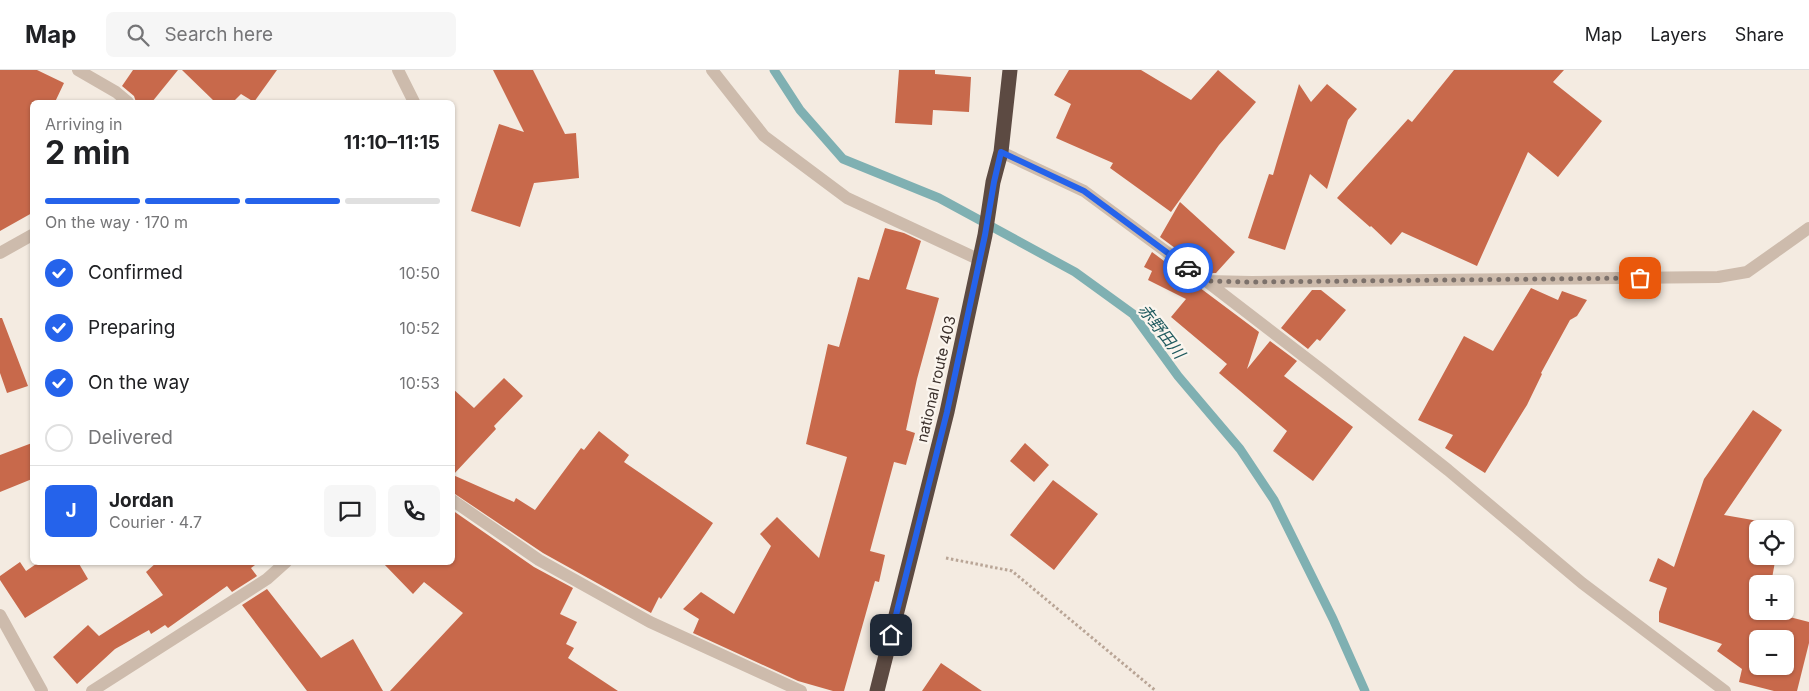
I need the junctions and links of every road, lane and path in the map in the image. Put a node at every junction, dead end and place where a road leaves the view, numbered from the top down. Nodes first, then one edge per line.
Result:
1 (78, 70) edge
2 (398, 70) edge
3 (712, 70) edge
4 (1010, 70) edge
5 (126, 100) edge
6 (413, 100) edge
7 (1001, 152) junction
8 (1809, 228) edge
9 (30, 237) edge
10 (0, 253) edge
11 (980, 260) junction
12 (1206, 281) junction
13 (455, 502) edge
14 (946, 558) dead end
15 (283, 565) edge
16 (0, 615) edge
17 (42, 691) edge
18 (92, 691) edge
19 (801, 691) edge
20 (877, 691) edge
21 (1156, 691) edge
22 (1725, 691) edge

1 - 5 street
2 - 6 street
3 - 11 street
4 - 7 highway, national route 403
7 - 11 highway, national route 403
7 - 12 street
8 - 12 street
9 - 10 street
11 - 20 highway, national route 403
12 - 22 street
13 - 19 street
14 - 21 path
15 - 18 street
16 - 17 street

